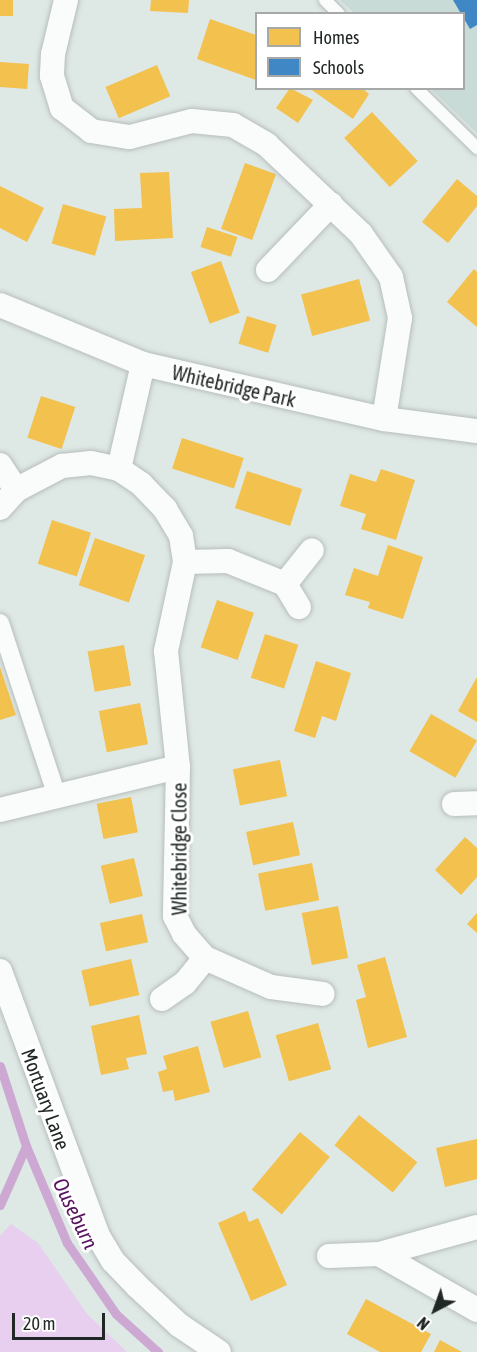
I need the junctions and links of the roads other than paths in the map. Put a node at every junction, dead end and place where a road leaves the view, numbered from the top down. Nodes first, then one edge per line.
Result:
1 (66, 0) edge
2 (325, 0) edge
3 (337, 12) edge
4 (418, 90) edge
5 (477, 148) edge
6 (331, 204) junction
7 (268, 270) dead end
8 (0, 305) edge
9 (143, 364) junction
10 (384, 419) junction
11 (477, 431) edge
12 (0, 465) edge
13 (119, 469) junction
14 (16, 490) junction
15 (0, 508) edge
16 (312, 550) dead end
17 (185, 562) junction
18 (285, 584) junction
19 (299, 607) dead end
20 (0, 623) edge
21 (178, 767) junction
22 (56, 794) junction
23 (0, 810) edge
24 (205, 958) junction
25 (0, 971) edge
26 (322, 994) dead end
27 (162, 999) dead end
28 (477, 1227) edge
29 (379, 1254) junction
30 (329, 1256) dead end
31 (477, 1310) edge
32 (219, 1352) edge

1 - 6 street
2 - 3 lane
4 - 5 lane
6 - 7 street
6 - 10 street
8 - 9 street, Whitebridge Park
9 - 10 street, Whitebridge Park
9 - 13 street
10 - 11 street, Whitebridge Park
12 - 14 street
13 - 14 street, Whitebridge Close
13 - 17 street, Whitebridge Close
14 - 15 street, Whitebridge Close
16 - 18 street
17 - 18 street
17 - 21 street, Whitebridge Close
18 - 19 street
20 - 22 street
21 - 22 street, Whitebridge Close
21 - 24 street, Whitebridge Close
22 - 23 street, Whitebridge Close
24 - 26 street, Whitebridge Close
24 - 27 street
25 - 32 street, Mortuary Lane
28 - 29 street
29 - 30 street
29 - 31 street

